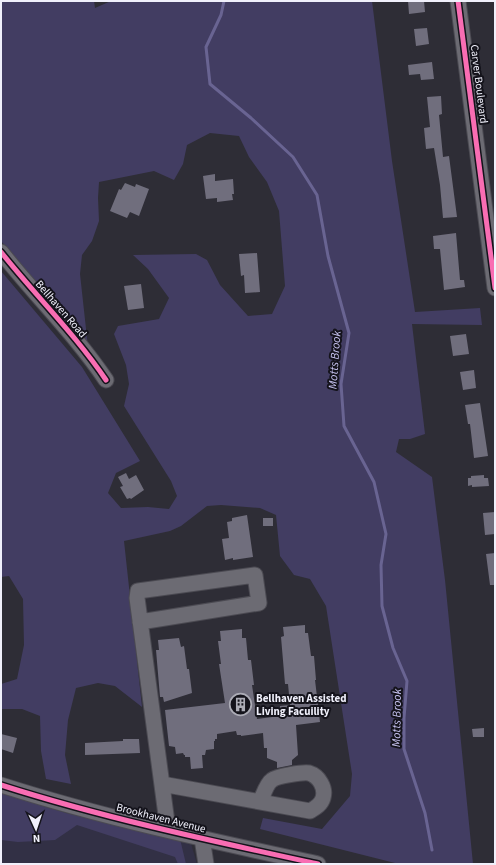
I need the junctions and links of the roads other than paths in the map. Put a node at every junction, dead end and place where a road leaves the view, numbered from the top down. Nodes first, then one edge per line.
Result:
1 (458, 1) edge
2 (1, 252) edge
3 (495, 288) edge
4 (106, 380) dead end
5 (140, 622) junction
6 (162, 784) junction
7 (1, 785) edge
8 (260, 802) dead end
9 (168, 830) junction
10 (202, 838) junction
11 (206, 864) edge
12 (318, 864) edge

1 - 3 street, Carver Boulevard
2 - 4 street, Bellhaven Road
5 - 5 street
5 - 6 street
6 - 8 street
6 - 9 street
7 - 9 street, Brookhaven Avenue
9 - 10 street, Brookhaven Avenue
10 - 11 street
10 - 12 street, Brookhaven Avenue

